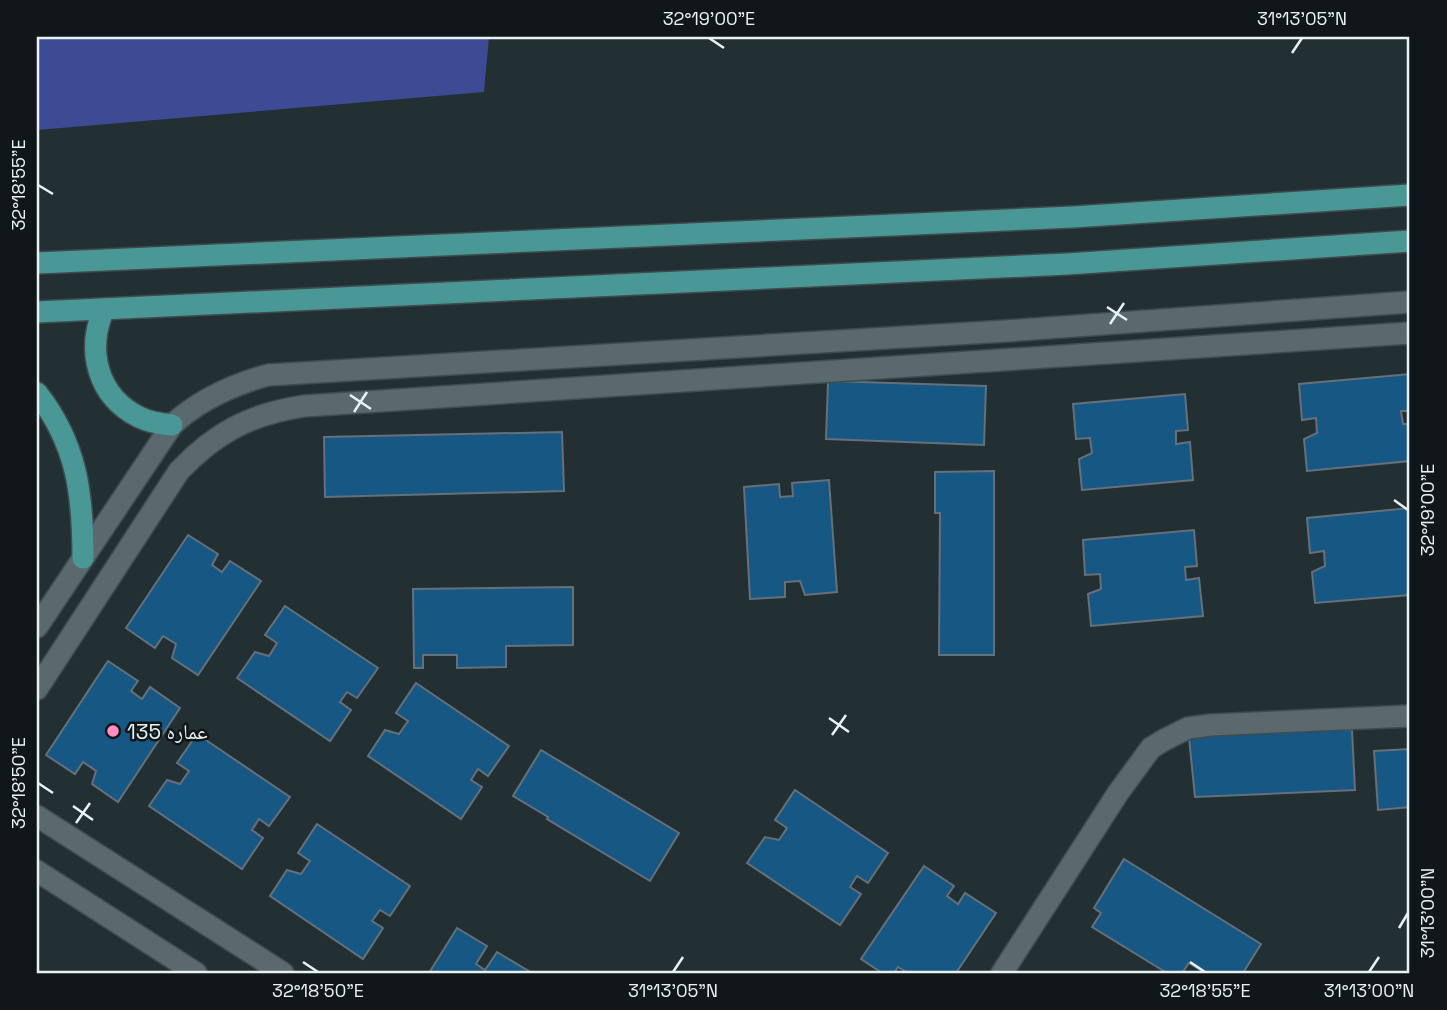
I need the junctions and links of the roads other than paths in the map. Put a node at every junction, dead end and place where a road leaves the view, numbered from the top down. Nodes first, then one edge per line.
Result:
1 (1410, 195) edge
2 (1410, 241) edge
3 (37, 263) edge
4 (1410, 302) edge
5 (104, 309) junction
6 (37, 312) edge
7 (1410, 333) edge
8 (685, 350) junction
9 (686, 381) junction
10 (37, 393) edge
11 (172, 425) junction
12 (83, 558) junction
13 (37, 627) edge
14 (37, 689) edge
15 (1410, 716) edge
16 (37, 816) edge
17 (37, 871) edge
18 (196, 973) edge
19 (283, 973) edge
20 (1002, 973) edge

1 - 3 main road
2 - 5 main road
4 - 8 street
5 - 6 main road
5 - 11 main road
7 - 9 street
8 - 9 street
8 - 11 street
9 - 14 street
10 - 12 main road
11 - 12 street
12 - 13 street
15 - 20 street
16 - 19 street
17 - 18 street

